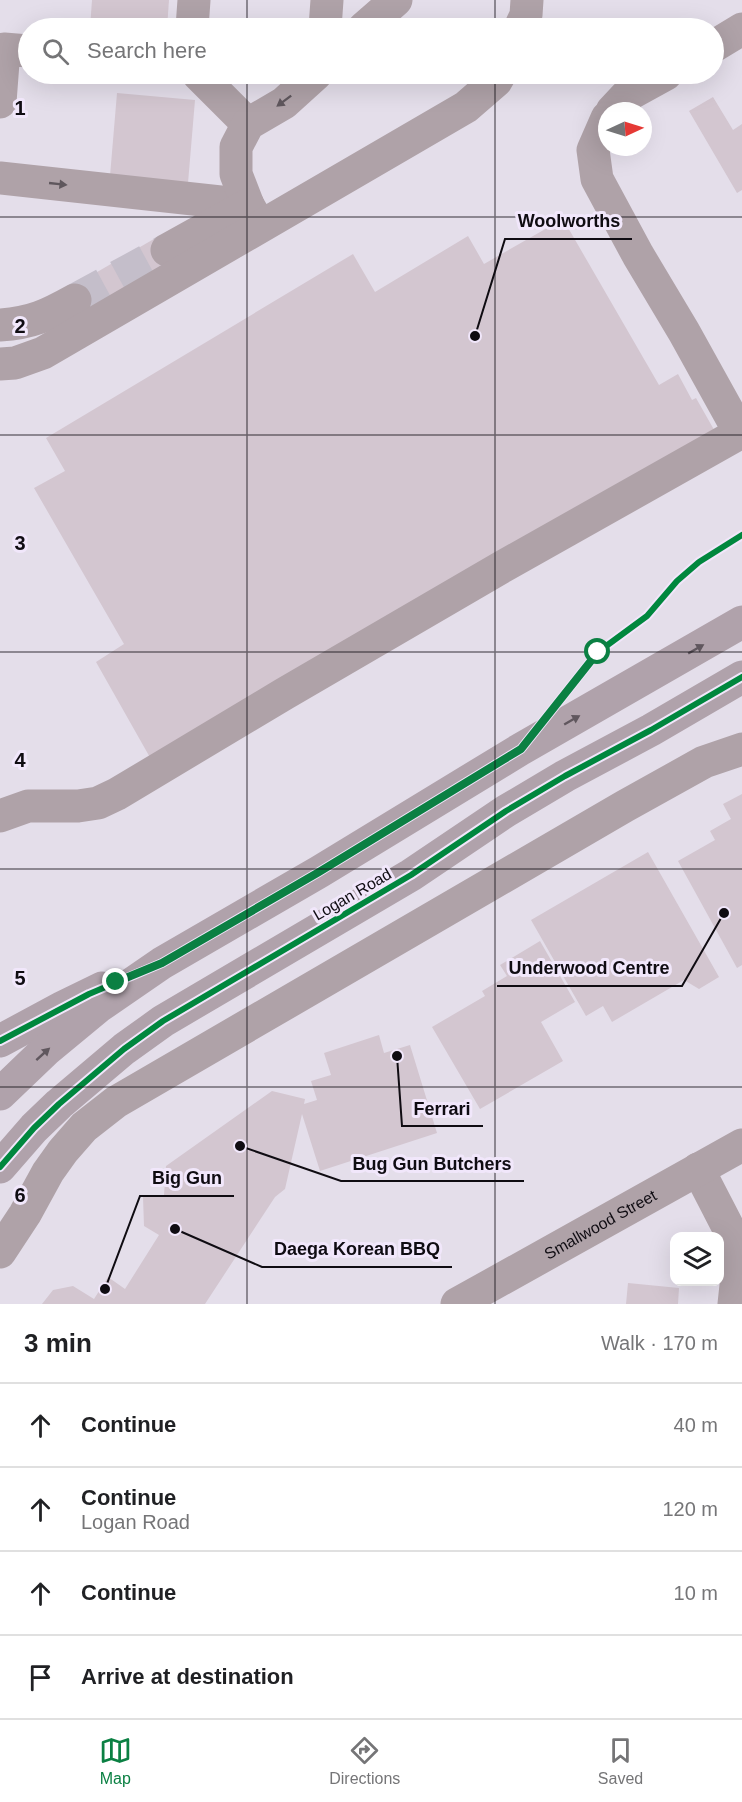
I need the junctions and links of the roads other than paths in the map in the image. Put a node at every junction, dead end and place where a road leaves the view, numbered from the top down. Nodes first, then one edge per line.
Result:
1 (194, 0) edge
2 (327, 0) edge
3 (396, 0) edge
4 (509, 0) edge
5 (527, 0) edge
6 (193, 18) edge
7 (326, 18) edge
8 (375, 18) edge
9 (510, 18) edge
10 (524, 18) edge
11 (742, 29) edge
12 (724, 40) edge
13 (18, 50) edge
14 (724, 54) edge
15 (742, 57) edge
16 (208, 84) edge
17 (305, 84) edge
18 (492, 84) edge
19 (648, 84) edge
20 (0, 102) edge
21 (620, 102) edge
22 (248, 124) junction
23 (598, 139) edge
24 (0, 178) edge
25 (254, 215) junction
26 (167, 250) tunnel mouth
27 (75, 300) tunnel mouth
28 (0, 325) edge
29 (0, 364) edge
30 (742, 622) edge
31 (735, 687) edge
32 (742, 749) edge
33 (0, 816) edge
34 (162, 963) junction
35 (0, 1041) edge
36 (0, 1094) edge
37 (34, 1128) junction
38 (0, 1140) edge
39 (742, 1145) edge
40 (0, 1167) edge
41 (698, 1169) junction
42 (0, 1252) edge
43 (457, 1304) edge
44 (734, 1304) edge

1 - 6 street
2 - 7 street
3 - 8 street
4 - 9 street
5 - 10 street
11 - 12 street
13 - 20 street
14 - 15 street
16 - 22 street
17 -> 22 street
18 - 25 street
19 - 21 street
22 - 25 street
23 - 33 street
24 -> 25 street
25 - 26 street
25 - 29 street
27 - 28 street
34 -> 30 main road
31 - 37 main road, Logan Road
32 - 42 street
34 - 35 main road
36 -> 34 main road
37 - 38 main road
37 - 40 main road, Logan Road
39 - 41 street, Smallwood Street
41 - 43 street, Smallwood Street
41 - 44 street

